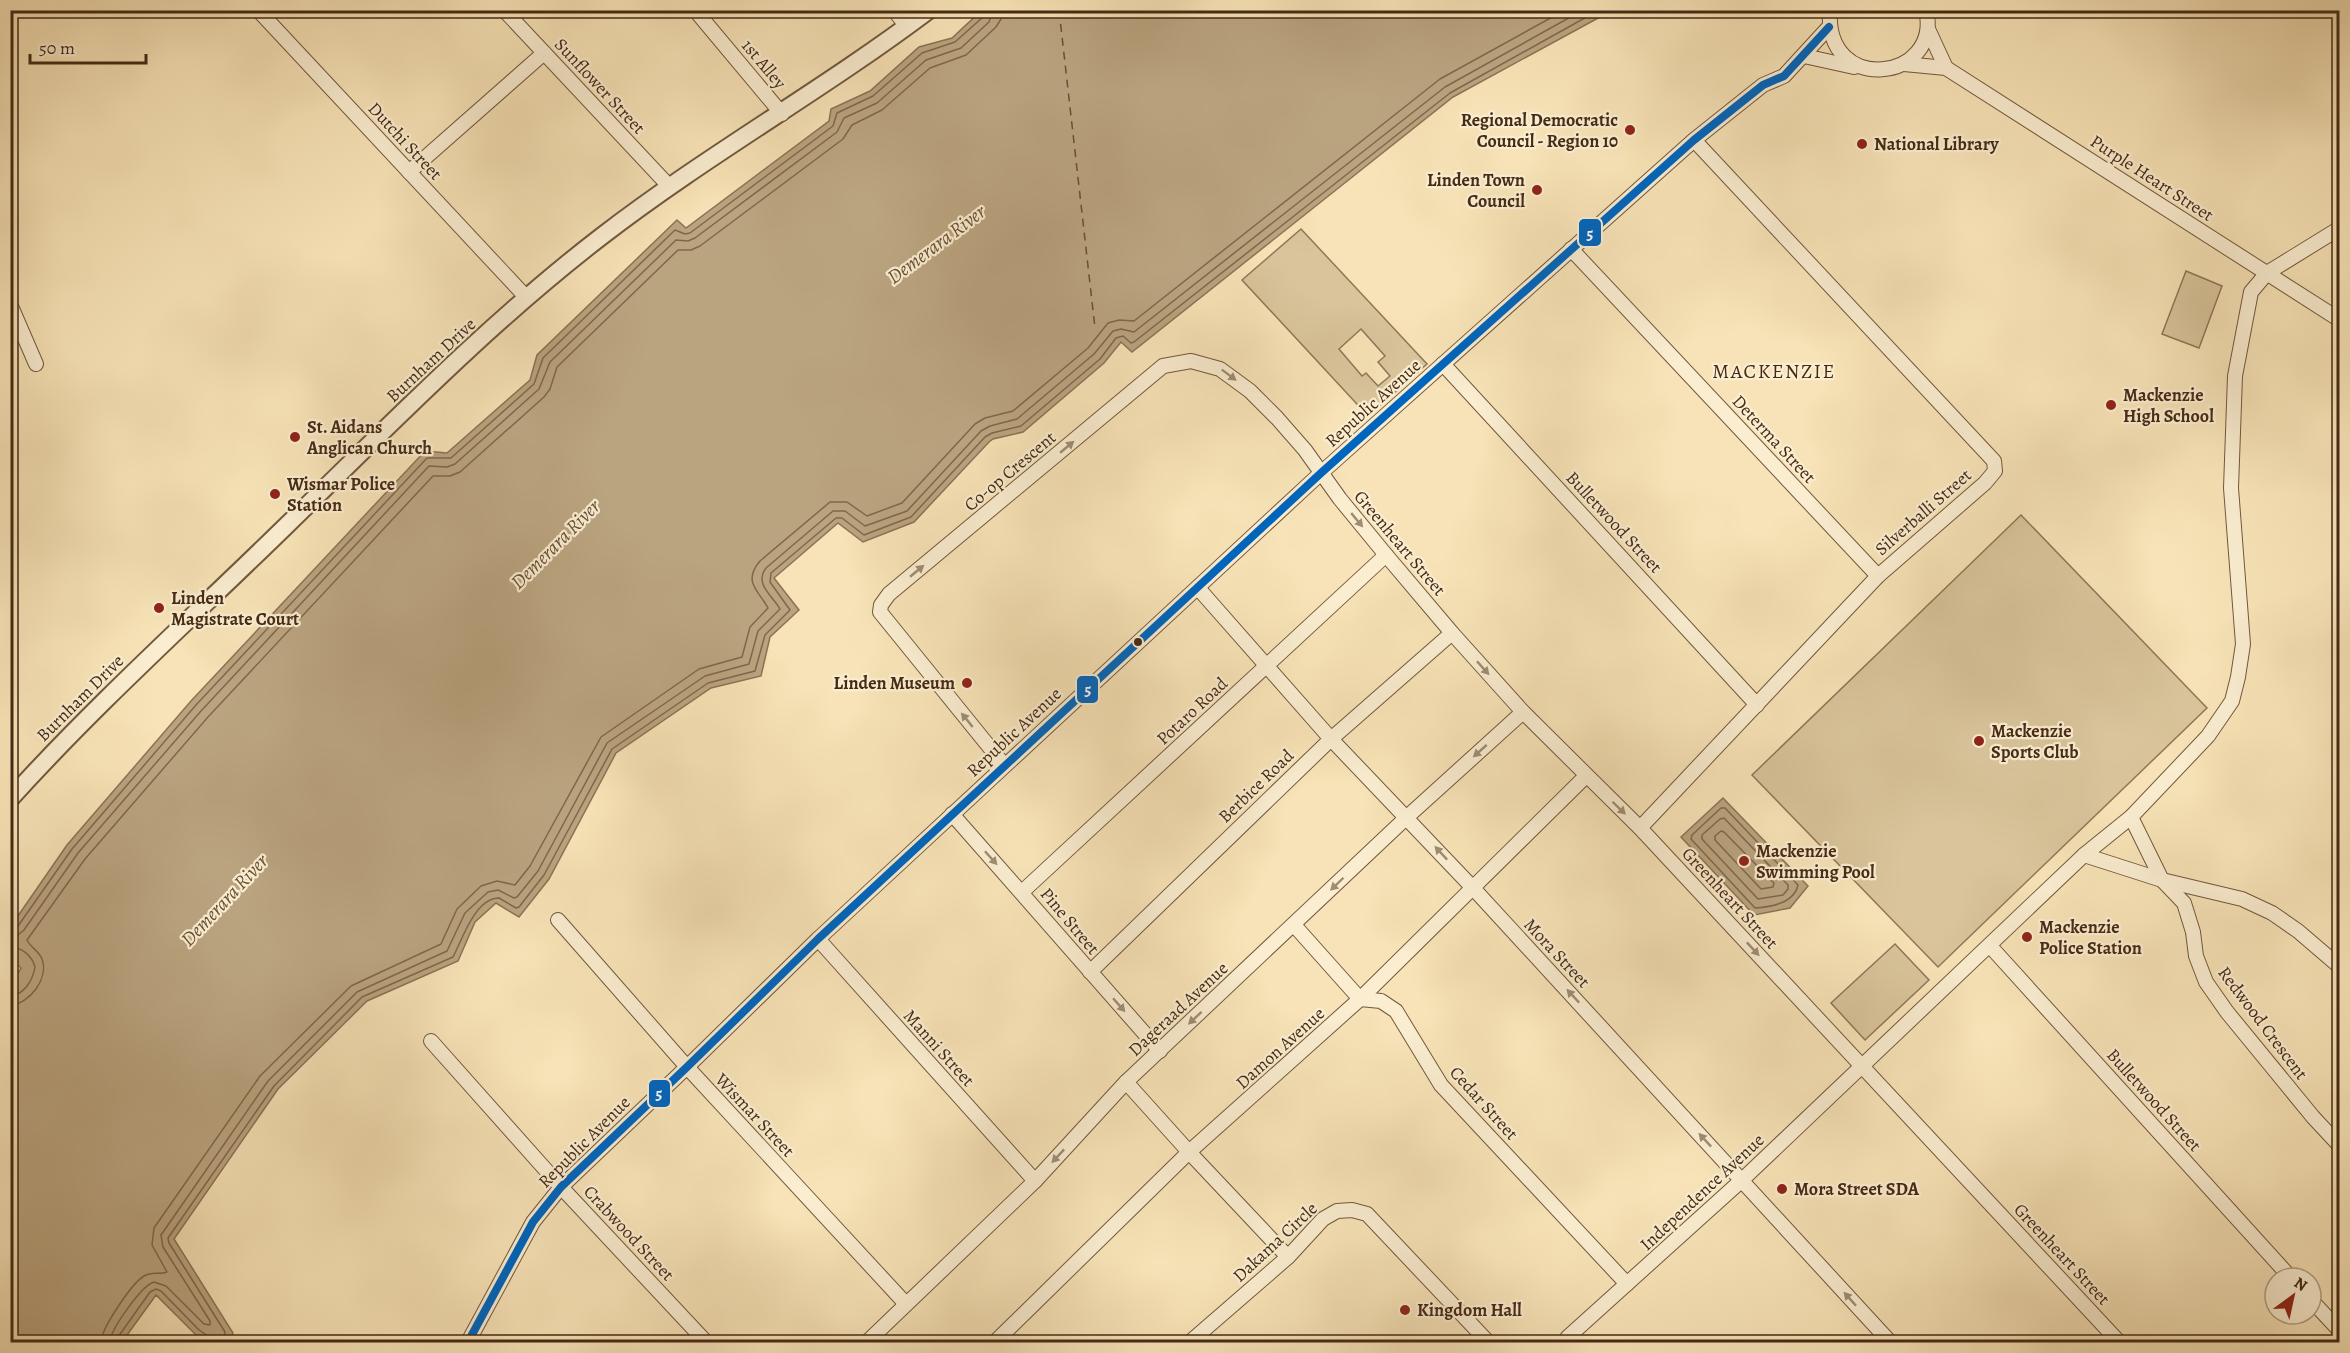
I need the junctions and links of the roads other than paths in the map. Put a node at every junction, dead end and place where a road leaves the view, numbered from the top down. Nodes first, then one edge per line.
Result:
1 (258, 10) edge
2 (504, 10) edge
3 (695, 10) edge
4 (894, 10) edge
5 (928, 10) edge
6 (1830, 10) edge
7 (1928, 11) edge
8 (907, 27) junction
9 (1829, 27) junction
10 (1928, 29) junction
11 (544, 53) junction
12 (1804, 56) junction
13 (1904, 64) junction
14 (1946, 68) junction
15 (1865, 69) junction
16 (782, 114) junction
17 (1694, 140) junction
18 (409, 172) junction
19 (669, 186) junction
20 (2340, 228) edge
21 (1571, 249) junction
22 (2267, 273) junction
23 (526, 297) junction
24 (10, 304) edge
25 (2340, 320) edge
26 (36, 364) dead end
27 (1443, 364) junction
28 (1321, 473) junction
29 (1386, 555) junction
30 (1878, 576) junction
31 (1198, 588) junction
32 (1452, 633) junction
33 (1266, 667) junction
34 (1757, 705) junction
35 (1523, 712) junction
36 (1331, 739) junction
37 (1004, 765) junction
38 (1586, 776) junction
39 (10, 799) edge
40 (952, 814) junction
41 (2131, 816) junction
42 (1407, 817) junction
43 (1640, 828) junction
44 (2085, 855) junction
45 (2162, 880) junction
46 (1473, 888) junction
47 (1022, 892) junction
48 (558, 920) dead end
49 (1294, 925) junction
50 (818, 939) junction
51 (1990, 946) junction
52 (2340, 967) edge
53 (1090, 972) junction
54 (1360, 999) junction
55 (431, 1041) dead end
56 (1160, 1051) junction
57 (1862, 1066) junction
58 (687, 1067) junction
59 (1126, 1082) junction
60 (2340, 1146) edge
61 (1189, 1152) junction
62 (1742, 1180) junction
63 (1035, 1181) junction
64 (561, 1187) junction
65 (1288, 1257) junction
66 (2280, 1266) edge
67 (1627, 1284) junction
68 (906, 1304) junction
69 (2323, 1313) edge
70 (2340, 1331) edge
71 (468, 1342) edge
72 (706, 1342) edge
73 (867, 1342) edge
74 (995, 1342) edge
75 (1190, 1342) edge
76 (1488, 1342) edge
77 (1564, 1342) edge
78 (1890, 1342) edge
79 (2120, 1342) edge

1 - 18 street, Dutchi Street
2 - 11 street, Sunflower Street
3 - 16 street, 1st Alley
4 - 8 street
5 - 8 street, Burnham Drive
6 - 9 street
7 - 10 street
8 - 16 street, Burnham Drive
9 - 12 street, Republic Avenue
9 - 15 street
10 - 13 street
10 - 14 street
11 - 18 street
11 - 19 street, Sunflower Street
12 - 15 street
12 - 17 street, Republic Avenue
13 - 14 street, Purple Heart Street
13 - 15 street, Purple Heart Street
14 - 22 street, Purple Heart Street
16 - 19 street, Burnham Drive
17 - 21 street, Republic Avenue
17 - 30 street, Silverballi Street
18 - 23 street, Dutchi Street
19 - 23 street, Burnham Drive
20 - 22 street
21 - 27 street, Republic Avenue
21 - 30 street, Determa Street
22 - 25 street, Purple Heart Street
22 - 41 street, Independence Avenue
23 - 39 street, Burnham Drive
24 - 26 street
27 - 28 street, Republic Avenue
27 - 34 street, Bulletwood Street
28 -> 29 street, Greenheart Street
28 - 31 street, Republic Avenue
37 -> 28 street, Co-op Crescent
29 - 32 street, Greenheart Street
29 - 33 street, Potaro Road
30 - 34 street, Silverballi Street
31 - 33 street, Mora Street
31 - 37 street, Republic Avenue
32 -> 35 street, Greenheart Street
32 - 36 street, Berbice Road
33 - 36 street, Mora Street
33 - 47 street, Potaro Road
34 - 43 street, Silverballi Street
35 - 38 street, Greenheart Street
35 -> 42 street, Dageraad Avenue
36 - 42 street, Mora Street
36 - 53 street, Berbice Road
37 - 40 street, Republic Avenue
38 -> 43 street, Greenheart Street
38 - 46 street, Damon Avenue
40 -> 47 street, Pine Street
40 - 50 street, Republic Avenue
41 - 44 street, Independence Avenue
41 - 45 street, Redwood Crescent
46 -> 42 street, Mora Street
42 -> 49 street, Dageraad Avenue
43 -> 57 street, Greenheart Street
44 - 45 street, Redwood Crescent
44 - 51 street, Independence Avenue
45 - 52 street, Redwood Crescent
45 - 60 street, Redwood Crescent
46 - 54 street, Damon Avenue
62 -> 46 street, Mora Street
47 - 53 street, Pine Street
48 - 58 street, Wismar Street
49 - 54 street
49 -> 56 street, Dageraad Avenue
50 - 58 street, Republic Avenue
50 - 63 street, Manni Street
51 - 57 street, Independence Avenue
51 - 66 street, Bulletwood Street
53 -> 56 street, Pine Street
54 - 61 street, Damon Avenue
54 - 67 street, Cedar Street
55 - 64 street, Crabwood Street
56 - 59 street, Dageraad Avenue
57 - 62 street, Independence Avenue
57 - 79 street, Greenheart Street
58 - 64 street, Republic Avenue
58 - 68 street, Wismar Street
59 - 61 street
59 -> 63 street, Dageraad Avenue
61 - 65 street
61 - 74 street, Damon Avenue
62 - 67 street, Independence Avenue
78 -> 62 street, Mora Street
63 - 68 street, Dageraad Avenue
64 - 71 street, Republic Avenue
64 - 72 street, Crabwood Street
65 - 75 street, Dakama Circle
65 - 76 street, Dakama Circle
67 - 77 street, Independence Avenue
68 - 73 street, Dageraad Avenue
69 - 70 street

